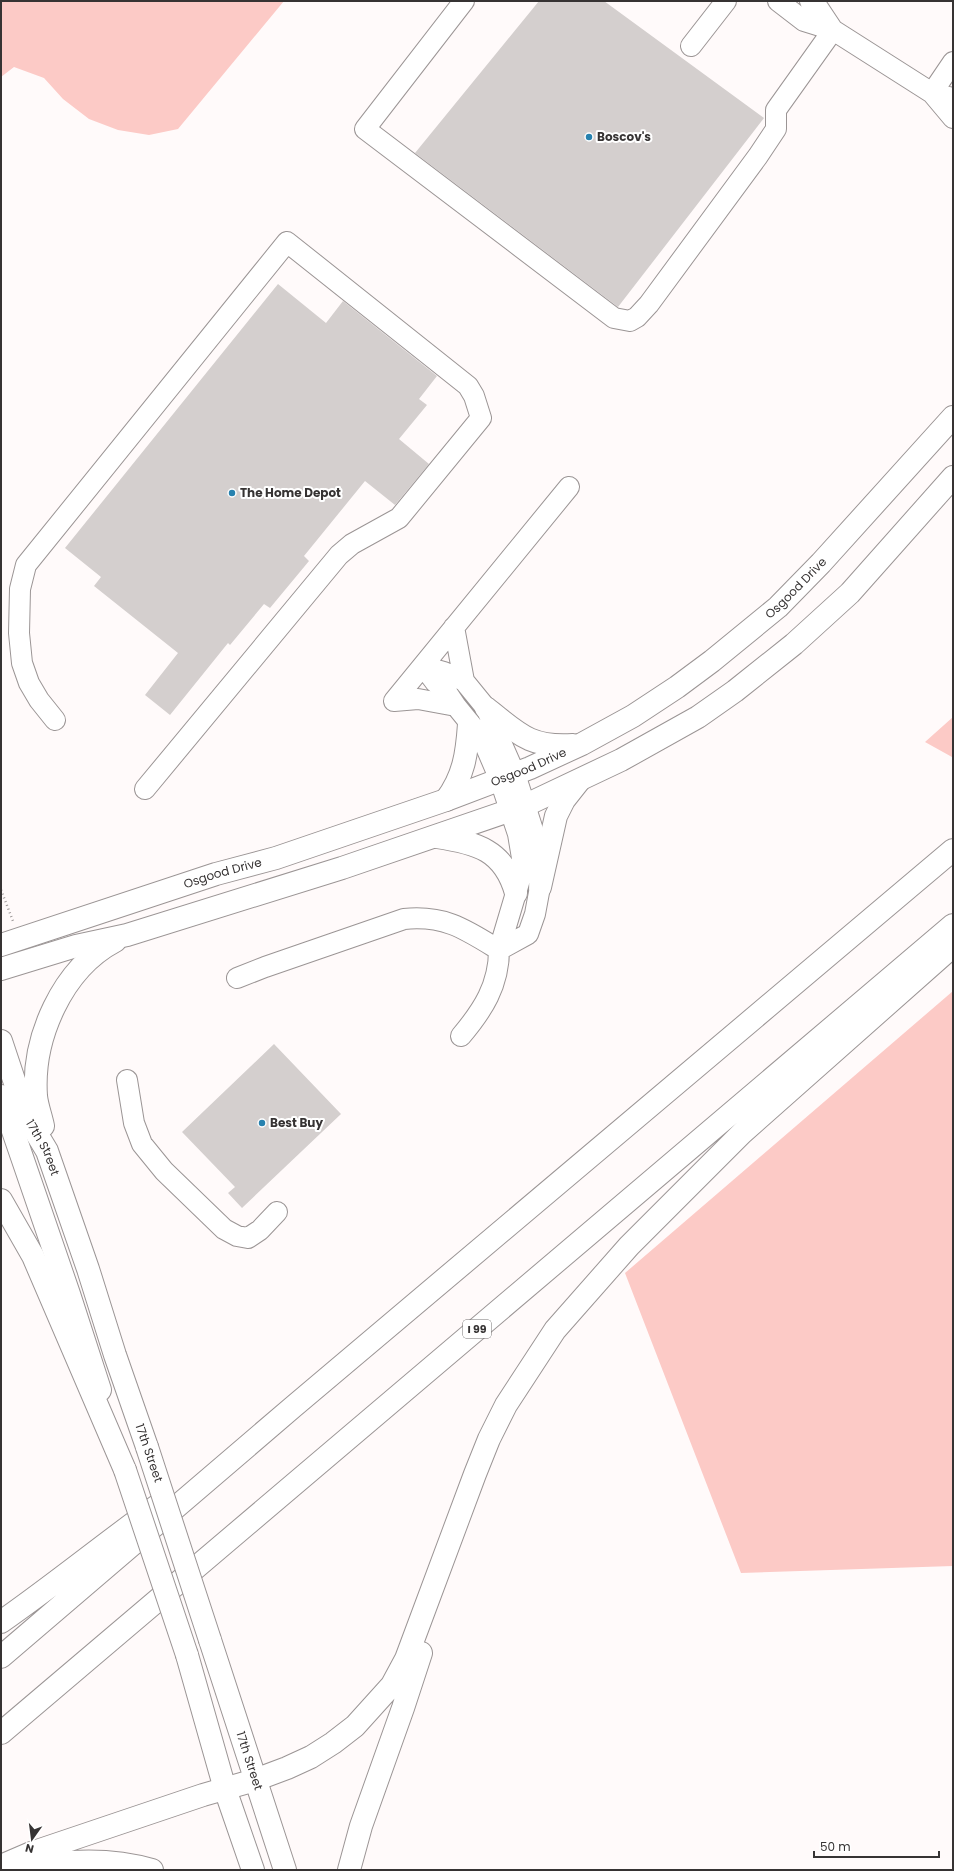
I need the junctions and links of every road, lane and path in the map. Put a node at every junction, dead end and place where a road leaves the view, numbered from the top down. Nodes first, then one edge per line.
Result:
1 (464, 1) edge
2 (726, 1) edge
3 (778, 1) edge
4 (810, 1) edge
5 (833, 30) junction
6 (691, 46) dead end
7 (953, 62) edge
8 (932, 92) junction
9 (953, 98) edge
10 (953, 118) edge
11 (953, 417) edge
12 (953, 477) edge
13 (568, 488) dead end
14 (454, 627) junction
15 (423, 666) junction
16 (464, 682) junction
17 (456, 706) junction
18 (486, 708) junction
19 (55, 720) dead end
20 (469, 724) junction
21 (582, 744) junction
22 (507, 777) junction
23 (580, 781) junction
24 (145, 789) dead end
25 (446, 800) junction
26 (517, 807) junction
27 (432, 837) junction
28 (953, 850) edge
29 (540, 887) junction
30 (1, 890) edge
31 (516, 893) junction
32 (953, 925) edge
33 (127, 935) junction
34 (10, 942) edge
35 (953, 946) edge
36 (499, 950) junction
37 (1, 969) edge
38 (237, 978) dead end
39 (461, 1036) dead end
40 (1, 1041) edge
41 (127, 1080) dead end
42 (1, 1096) edge
43 (47, 1151) junction
44 (1, 1200) edge
45 (277, 1212) dead end
46 (293, 1407) junction
47 (125, 1470) junction
48 (462, 1510) junction
49 (1, 1622) edge
50 (1, 1657) edge
51 (1, 1734) edge
52 (255, 1780) junction
53 (225, 1789) junction
54 (1, 1866) edge
55 (16, 1870) edge
56 (152, 1870) edge
57 (253, 1870) edge
58 (284, 1870) edge
59 (349, 1870) edge

1 - 5 street
2 - 6 street
3 - 5 street
4 - 5 street
5 - 8 street
7 - 8 street
8 - 9 street
8 - 10 street
11 - 21 main road, Osgood Drive
12 - 23 main road
13 - 14 street
14 - 15 street
14 - 16 street
15 - 16 street
15 - 17 street
15 - 17 street
16 - 18 street
17 - 20 street
18 - 21 main road
18 - 22 street
19 - 24 street
20 - 22 street
20 - 25 main road
21 - 22 main road, Osgood Drive
22 - 25 main road, Osgood Drive
22 - 26 street
23 - 26 main road
23 - 29 main road
25 - 34 main road, Osgood Drive
26 - 27 main road
26 - 29 street
26 - 31 street
27 - 31 main road
27 - 33 main road
28 - 46 main road
29 - 36 street
30 - 34 path
31 - 36 street
32 - 51 main road, I 99
33 - 37 main road
33 - 43 main road
35 - 48 main road
36 - 38 street
36 - 39 street
40 - 43 main road, 17th Street
41 - 45 street
42 - 47 main road, 17th Street
43 - 52 main road, 17th Street, bridge
44 - 47 main road
46 - 49 main road
46 - 50 main road
47 - 53 main road, 17th Street, bridge
48 - 52 main road
48 - 59 main road
52 - 53 main road
52 - 58 main road, 17th Street
53 - 54 main road
53 - 57 main road, 17th Street
55 - 56 main road

